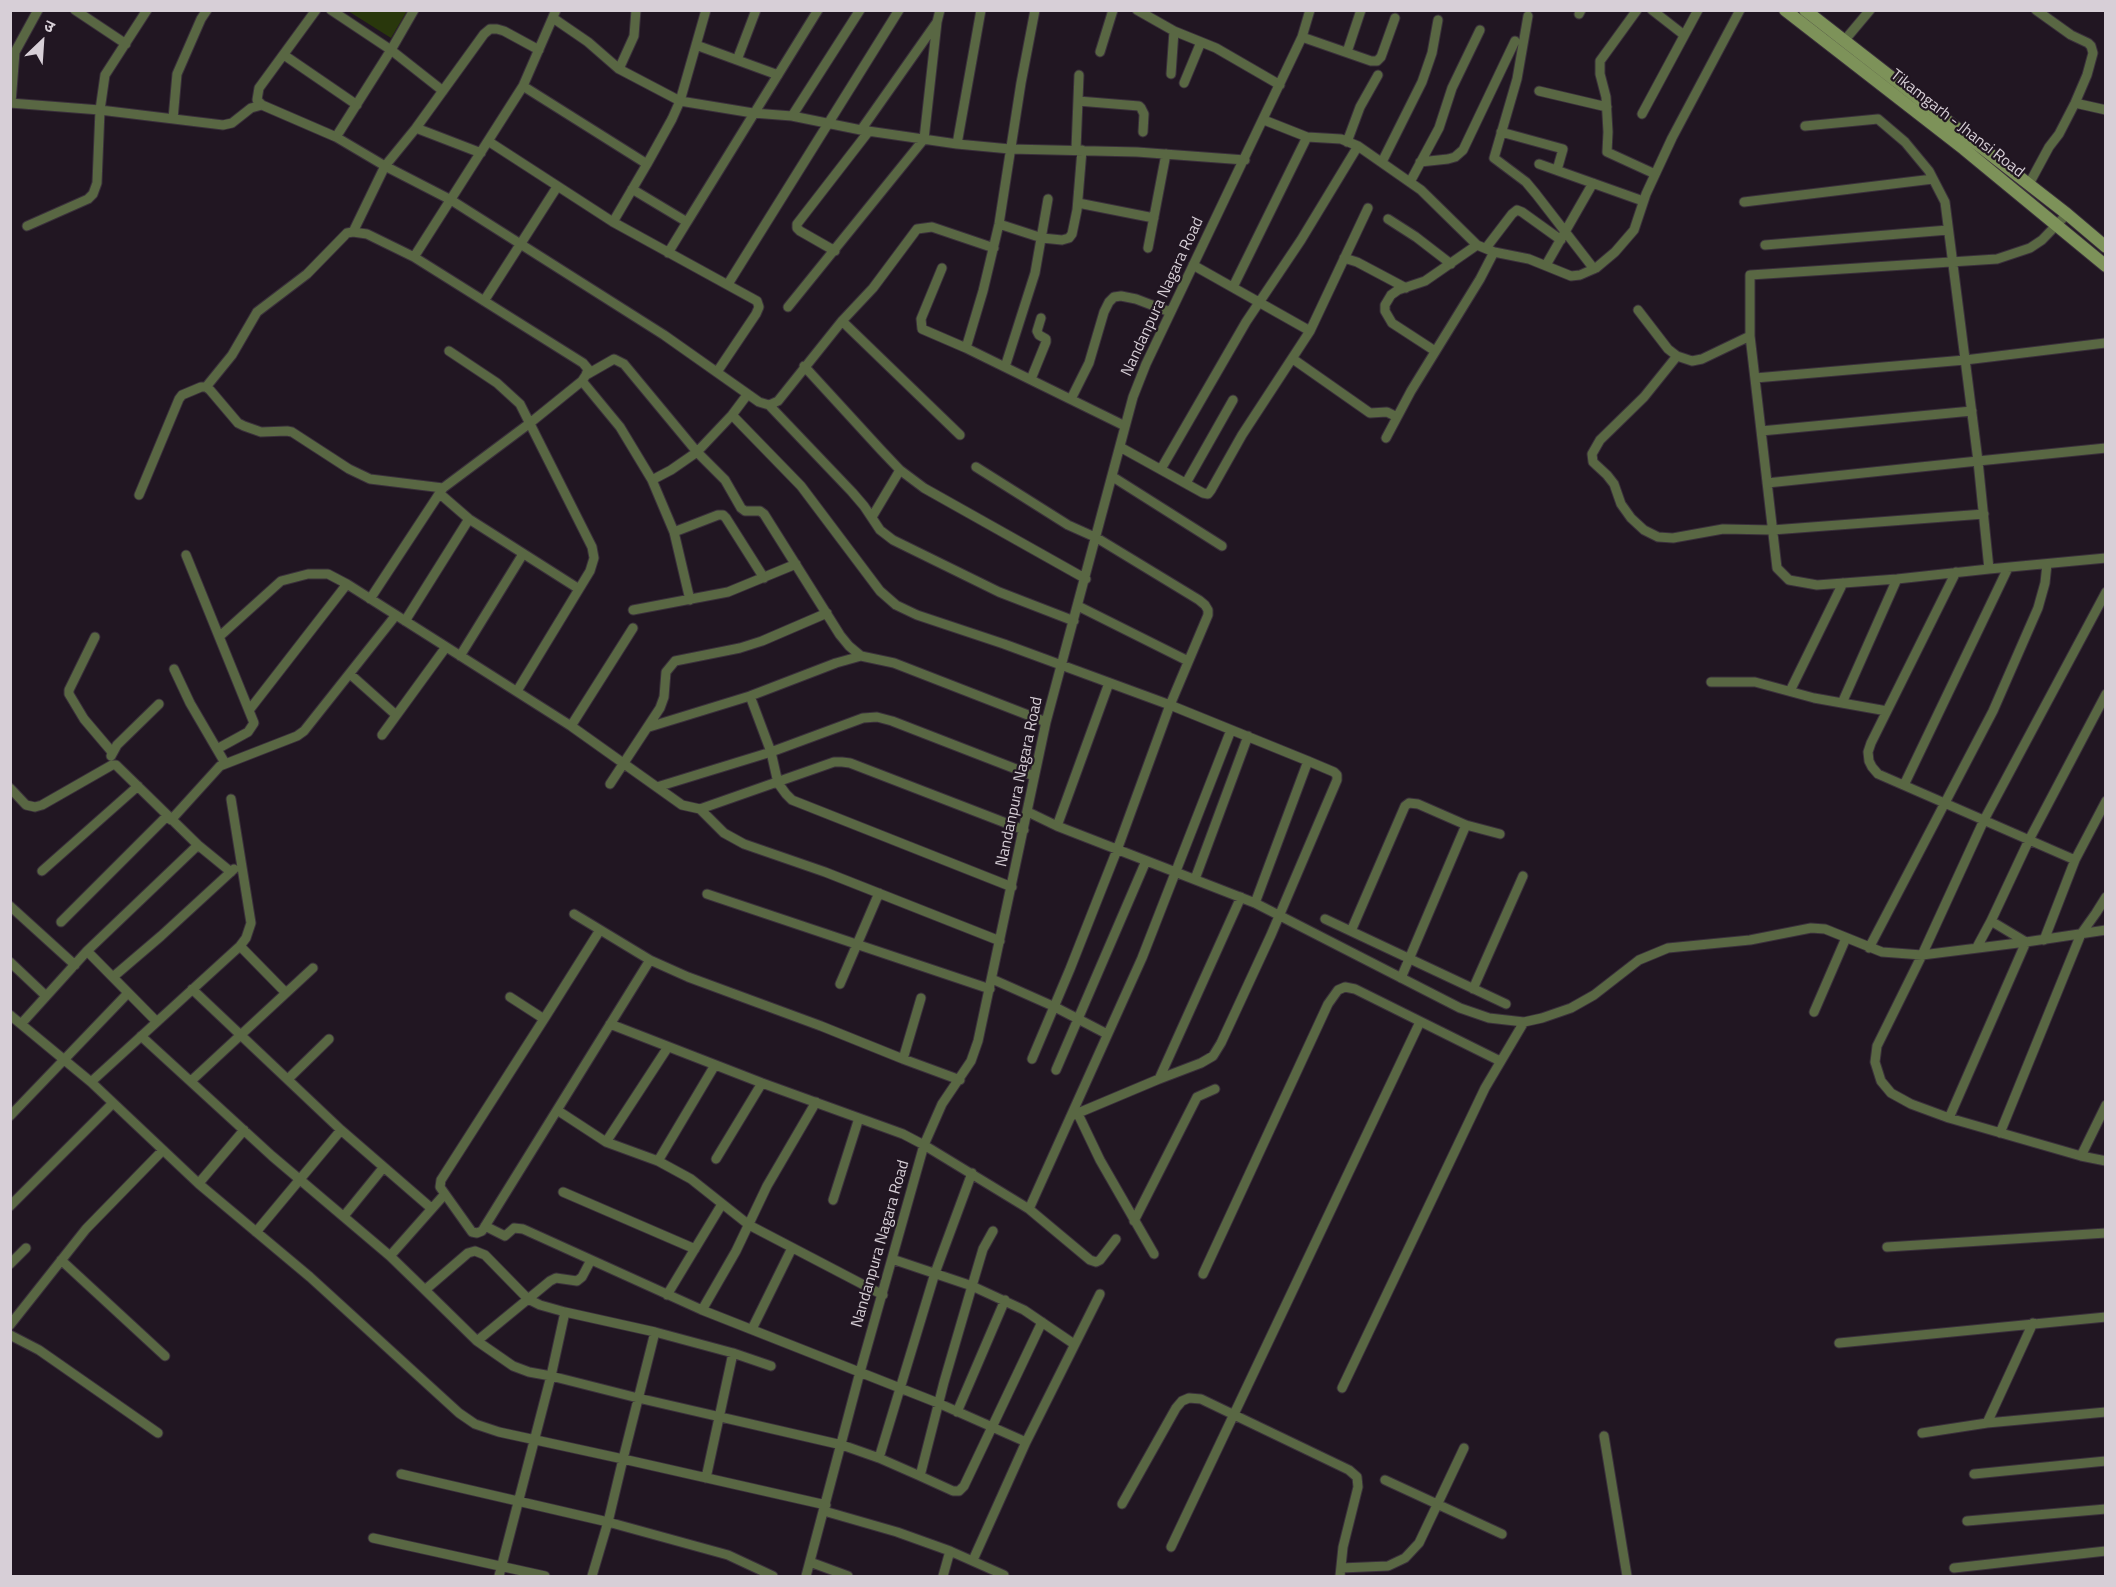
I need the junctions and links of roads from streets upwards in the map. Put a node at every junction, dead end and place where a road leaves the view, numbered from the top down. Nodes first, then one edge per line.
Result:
1 (38, 10) edge
2 (75, 10) edge
3 (147, 10) edge
4 (207, 10) edge
5 (316, 10) edge
6 (331, 10) edge
7 (414, 10) edge
8 (636, 10) edge
9 (706, 10) edge
10 (756, 10) edge
11 (818, 10) edge
12 (860, 10) edge
13 (899, 10) edge
14 (940, 10) edge
15 (981, 10) edge
16 (1035, 10) edge
17 (1113, 10) edge
18 (1137, 10) edge
19 (1310, 10) edge
20 (1361, 10) edge
21 (1636, 10) edge
22 (1652, 10) edge
23 (1698, 10) edge
24 (1740, 10) edge
25 (1785, 10) edge
26 (1805, 10) edge
27 (1870, 10) edge
28 (2036, 10) edge
29 (554, 14) edge
30 (1528, 16) dead end
31 (1395, 18) dead end
32 (1438, 20) dead end
33 (937, 22) junction
34 (1480, 30) dead end
35 (1174, 31) junction
36 (1684, 36) junction
37 (1302, 37) junction
38 (1515, 41) dead end
39 (1844, 41) junction
40 (1201, 42) junction
41 (126, 44) junction
42 (696, 45) junction
43 (391, 50) junction
44 (539, 50) junction
45 (1100, 52) dead end
46 (1347, 52) junction
47 (284, 55) junction
48 (737, 60) junction
49 (619, 69) junction
50 (1171, 74) dead end
51 (777, 75) junction
52 (1079, 75) dead end
53 (1378, 75) dead end
54 (1184, 83) dead end
55 (1280, 85) junction
56 (524, 86) junction
57 (443, 91) junction
58 (1539, 91) dead end
59 (680, 100) junction
60 (1078, 101) junction
61 (2075, 102) junction
62 (11, 103) edge
63 (262, 105) junction
64 (357, 105) junction
65 (1607, 106) junction
66 (100, 110) junction
67 (2106, 111) edge
68 (753, 113) junction
69 (1642, 114) dead end
70 (792, 116) junction
71 (173, 119) junction
72 (1263, 120) junction
73 (828, 123) junction
74 (1805, 126) dead end
75 (416, 128) junction
76 (865, 130) junction
77 (1143, 132) dead end
78 (1501, 132) junction
79 (1307, 136) junction
80 (336, 137) junction
81 (924, 139) junction
82 (488, 141) junction
83 (1347, 142) junction
84 (957, 144) junction
85 (1358, 146) junction
86 (1010, 149) junction
87 (1079, 149) junction
88 (481, 153) junction
89 (1166, 154) junction
90 (1245, 160) junction
91 (1382, 162) junction
92 (1420, 162) junction
93 (647, 164) junction
94 (1539, 164) dead end
95 (385, 166) junction
96 (1557, 170) junction
97 (1655, 174) junction
98 (1933, 179) junction
99 (1410, 182) junction
100 (1593, 183) junction
101 (2029, 184) junction
102 (557, 187) junction
103 (632, 189) junction
104 (1048, 199) dead end
105 (450, 200) junction
106 (1643, 201) junction
107 (1744, 202) dead end
108 (1078, 203) junction
109 (1368, 208) dead end
110 (2067, 214) junction
111 (1154, 218) junction
112 (1388, 219) dead end
113 (613, 222) junction
114 (687, 222) junction
115 (999, 224) junction
116 (2057, 225) junction
117 (27, 226) dead end
118 (1948, 230) junction
119 (353, 232) junction
120 (1564, 236) junction
121 (1042, 238) junction
122 (519, 245) junction
123 (1765, 245) dead end
124 (994, 248) junction
125 (1149, 248) dead end
126 (1486, 248) junction
127 (2106, 248) edge
128 (835, 251) junction
129 (668, 253) junction
130 (414, 257) junction
131 (1344, 258) junction
132 (1952, 261) junction
133 (1451, 264) junction
134 (1193, 265) junction
135 (1546, 265) junction
136 (2106, 266) edge
137 (942, 268) dead end
138 (1594, 269) junction
139 (728, 284) junction
140 (1233, 287) junction
141 (1407, 288) junction
142 (484, 301) junction
143 (1259, 302) junction
144 (788, 307) dead end
145 (1638, 310) dead end
146 (1170, 312) junction
147 (1041, 318) dead end
148 (842, 321) junction
149 (1310, 331) junction
150 (1750, 336) junction
151 (2105, 344) edge
152 (966, 348) junction
153 (449, 351) dead end
154 (1435, 351) junction
155 (1677, 356) junction
156 (1293, 358) junction
157 (1965, 360) junction
158 (804, 366) junction
159 (1005, 367) junction
160 (717, 372) junction
161 (584, 378) junction
162 (1755, 378) junction
163 (1031, 379) junction
164 (206, 387) junction
165 (747, 395) junction
166 (1071, 399) junction
167 (1233, 400) dead end
168 (769, 405) junction
169 (1972, 411) junction
170 (732, 415) junction
171 (1397, 417) junction
172 (530, 423) junction
173 (1125, 426) junction
174 (1761, 431) junction
175 (960, 435) dead end
176 (1386, 438) dead end
177 (1120, 447) junction
178 (2106, 448) edge
179 (697, 452) junction
180 (1978, 461) junction
181 (976, 467) dead end
182 (1161, 469) junction
183 (900, 470) junction
184 (1113, 477) junction
185 (652, 480) junction
186 (1185, 483) junction
187 (1767, 483) junction
188 (441, 491) junction
189 (139, 495) dead end
190 (1984, 514) junction
191 (872, 517) junction
192 (469, 519) junction
193 (1772, 530) junction
194 (674, 532) junction
195 (1097, 538) junction
196 (1222, 546) dead end
197 (523, 554) junction
198 (186, 555) dead end
199 (2106, 558) edge
200 (796, 564) junction
201 (2047, 564) junction
202 (2008, 568) junction
203 (1989, 569) junction
204 (1956, 572) junction
205 (764, 578) junction
206 (1086, 579) junction
207 (1896, 579) junction
208 (1843, 583) junction
209 (347, 584) junction
210 (579, 589) junction
211 (2106, 592) edge
212 (370, 599) junction
213 (690, 600) junction
214 (1078, 606) junction
215 (633, 610) dead end
216 (827, 613) junction
217 (396, 615) junction
218 (405, 621) junction
219 (1074, 621) junction
220 (633, 628) dead end
221 (220, 636) junction
222 (95, 637) dead end
223 (446, 647) junction
224 (460, 656) junction
225 (861, 656) junction
226 (1188, 662) junction
227 (1062, 666) junction
228 (174, 669) dead end
229 (350, 674) junction
230 (1711, 682) dead end
231 (1109, 683) junction
232 (1790, 691) junction
233 (517, 692) junction
234 (2106, 694) edge
235 (750, 696) junction
236 (1842, 703) junction
237 (159, 704) dead end
238 (1170, 705) junction
239 (250, 709) junction
240 (1887, 711) junction
241 (396, 715) junction
242 (1046, 722) junction
243 (571, 726) junction
244 (649, 727) junction
245 (1231, 730) junction
246 (382, 735) dead end
247 (1248, 736) junction
248 (217, 749) junction
249 (112, 752) junction
250 (771, 752) junction
251 (1308, 760) junction
252 (225, 763) junction
253 (623, 763) junction
254 (112, 765) junction
255 (1034, 776) junction
256 (778, 783) junction
257 (610, 784) dead end
258 (1904, 785) junction
259 (138, 786) junction
260 (657, 787) junction
261 (10, 788) edge
262 (231, 799) dead end
263 (2106, 801) edge
264 (1944, 803) junction
265 (700, 808) junction
266 (1028, 812) junction
267 (169, 818) junction
268 (1984, 820) junction
269 (1466, 825) junction
270 (1057, 826) junction
271 (1024, 830) junction
272 (1500, 834) dead end
273 (2029, 840) junction
274 (198, 845) junction
275 (1117, 850) junction
276 (2075, 860) junction
277 (1146, 861) junction
278 (240, 864) junction
279 (42, 871) dead end
280 (231, 872) junction
281 (1177, 872) junction
282 (1523, 876) dead end
283 (1195, 879) junction
284 (1012, 887) junction
285 (879, 893) junction
286 (707, 894) dead end
287 (1241, 897) junction
288 (2106, 897) edge
289 (1255, 903) junction
290 (10, 906) edge
291 (574, 914) dead end
292 (1280, 914) junction
293 (1325, 919) dead end
294 (1991, 921) junction
295 (61, 922) dead end
296 (600, 930) junction
297 (2106, 930) edge
298 (1351, 931) junction
299 (2081, 933) junction
300 (1846, 938) junction
301 (2044, 939) junction
302 (1000, 941) junction
303 (2026, 942) junction
304 (858, 945) junction
305 (240, 946) junction
306 (1977, 947) junction
307 (1869, 948) junction
308 (87, 951) junction
309 (1922, 955) junction
310 (1409, 959) junction
311 (650, 960) junction
312 (10, 962) edge
313 (75, 965) junction
314 (313, 968) dead end
315 (113, 977) junction
316 (1401, 978) junction
317 (840, 984) dead end
318 (991, 984) junction
319 (192, 989) junction
320 (1473, 989) junction
321 (128, 993) junction
322 (286, 993) junction
323 (46, 996) junction
324 (510, 997) dead end
325 (921, 998) dead end
326 (1506, 1004) dead end
327 (1054, 1007) junction
328 (1814, 1012) dead end
329 (544, 1019) junction
330 (1079, 1019) junction
331 (15, 1022) edge
332 (156, 1022) junction
333 (1420, 1022) junction
334 (1524, 1022) junction
335 (610, 1024) junction
336 (1107, 1034) junction
337 (240, 1035) junction
338 (141, 1036) junction
339 (328, 1039) dead end
340 (668, 1047) junction
341 (903, 1059) junction
342 (1032, 1059) dead end
343 (64, 1060) junction
344 (1500, 1061) junction
345 (715, 1065) junction
346 (1056, 1070) dead end
347 (288, 1079) junction
348 (1159, 1079) junction
349 (960, 1080) junction
350 (91, 1082) junction
351 (191, 1082) junction
352 (762, 1083) junction
353 (1215, 1089) dead end
354 (816, 1102) junction
355 (113, 1103) junction
356 (2106, 1105) edge
357 (557, 1110) junction
358 (1074, 1115) junction
359 (10, 1116) edge
360 (859, 1118) junction
361 (1949, 1118) junction
362 (244, 1130) junction
363 (341, 1130) junction
364 (2000, 1133) junction
365 (606, 1142) junction
366 (924, 1145) junction
367 (163, 1150) junction
368 (2081, 1156) junction
369 (716, 1159) dead end
370 (658, 1161) junction
371 (2106, 1161) edge
372 (383, 1168) junction
373 (972, 1173) junction
374 (301, 1179) junction
375 (199, 1183) junction
376 (563, 1192) dead end
377 (444, 1195) junction
378 (13, 1200) edge
379 (833, 1200) dead end
380 (722, 1204) junction
381 (430, 1208) junction
382 (1029, 1209) junction
383 (344, 1216) junction
384 (1134, 1221) junction
385 (748, 1225) junction
386 (485, 1226) junction
387 (256, 1232) junction
388 (993, 1232) dead end
389 (2106, 1233) edge
390 (1116, 1239) dead end
391 (1887, 1247) dead end
392 (26, 1248) dead end
393 (792, 1248) junction
394 (695, 1249) junction
395 (1154, 1254) dead end
396 (390, 1256) junction
397 (892, 1259) junction
398 (61, 1260) junction
399 (591, 1260) junction
400 (10, 1264) edge
401 (935, 1273) junction
402 (1203, 1274) dead end
403 (972, 1286) junction
404 (425, 1290) junction
405 (1100, 1294) dead end
406 (666, 1295) junction
407 (883, 1295) junction
408 (528, 1299) junction
409 (1005, 1300) junction
410 (702, 1310) junction
411 (565, 1312) junction
412 (2106, 1317) edge
413 (1042, 1322) junction
414 (2033, 1323) junction
415 (10, 1325) edge
416 (752, 1329) junction
417 (655, 1332) junction
418 (10, 1335) edge
419 (477, 1341) junction
420 (1074, 1344) junction
421 (1839, 1344) dead end
422 (734, 1353) junction
423 (165, 1356) dead end
424 (771, 1366) dead end
425 (860, 1372) junction
426 (551, 1376) junction
427 (1342, 1388) dead end
428 (898, 1389) junction
429 (638, 1398) junction
430 (938, 1403) junction
431 (957, 1412) junction
432 (2106, 1412) edge
433 (1233, 1416) junction
434 (720, 1417) junction
435 (1987, 1423) junction
436 (991, 1427) junction
437 (158, 1433) dead end
438 (1922, 1433) dead end
439 (1604, 1436) dead end
440 (534, 1439) junction
441 (1026, 1442) junction
442 (842, 1445) junction
443 (1464, 1448) dead end
444 (879, 1458) junction
445 (623, 1459) junction
446 (2106, 1461) edge
447 (401, 1474) dead end
448 (1974, 1474) dead end
449 (920, 1476) junction
450 (706, 1478) junction
451 (1385, 1480) dead end
452 (518, 1502) junction
453 (1122, 1504) dead end
454 (1437, 1505) junction
455 (825, 1508) junction
456 (2106, 1509) edge
457 (1967, 1521) dead end
458 (608, 1522) junction
459 (1502, 1534) dead end
460 (373, 1538) dead end
461 (1171, 1547) dead end
462 (950, 1551) junction
463 (2106, 1551) edge
464 (973, 1560) junction
465 (810, 1562) junction
466 (1953, 1568) dead end
467 (500, 1572) edge
468 (1340, 1572) edge
469 (1004, 1575) dead end
470 (545, 1576) edge
471 (592, 1576) edge
472 (773, 1576) edge
473 (806, 1576) edge
474 (848, 1576) edge
475 (943, 1576) edge
476 (1627, 1576) edge

1 - 62 street
2 - 41 street
3 - 41 street
4 - 71 street
5 - 47 street
6 - 43 street
7 - 43 street
8 - 49 street
9 - 42 street
10 - 48 street
11 - 51 street
12 - 70 street
13 - 73 street
14 - 33 street
15 - 84 street
16 - 86 street
17 - 45 street
18 - 35 street
19 - 37 street, Nandanpura Nagara Road
20 - 46 street
21 - 65 street
22 - 36 street
23 - 36 street
24 - 97 street
25 - 116 street, Tikamgarh - Jhansi Road
26 - 39 street
27 - 39 street
28 - 61 street
29 - 44 street
29 - 49 street
30 - 78 street
31 - 46 street
32 - 91 street
33 - 76 street
33 - 81 street
34 - 92 street
35 - 40 street
35 - 50 street
36 - 69 street
37 - 46 street
37 - 55 street, Nandanpura Nagara Road
38 - 92 street
39 - 101 street
40 - 54 street
40 - 55 street
41 - 66 street
42 - 48 street
42 - 59 street
43 - 57 street
43 - 64 street
44 - 56 street
44 - 57 street
47 - 63 street
47 - 64 street
48 - 51 street
49 - 59 street
51 - 68 street
52 - 60 street
53 - 83 street
55 - 72 street, Nandanpura Nagara Road
56 - 82 street
56 - 93 street
57 - 75 street
58 - 65 street
59 - 68 street
59 - 93 street
60 - 77 street
60 - 87 street
61 - 67 street
61 - 101 street
62 - 66 street
63 - 71 street
63 - 80 street
64 - 80 street
65 - 97 street
66 - 71 street
66 - 117 street
68 - 70 street
68 - 114 street
70 - 73 street
72 - 79 street
72 - 90 street, Nandanpura Nagara Road
73 - 76 street
73 - 139 street
74 - 98 street
75 - 88 street
75 - 95 street
76 - 81 street
76 - 128 street
78 - 96 street
78 - 120 street
79 - 83 street
79 - 140 street
80 - 95 street
81 - 84 street
81 - 128 street
82 - 88 street
82 - 102 street
83 - 85 street
84 - 86 street
85 - 91 street
85 - 143 street
86 - 87 street
86 - 115 street
87 - 89 street
87 - 108 street
88 - 105 street
89 - 90 street
89 - 111 street
90 - 134 street, Nandanpura Nagara Road
91 - 99 street
92 - 99 street
93 - 103 street
94 - 96 street
95 - 105 street
95 - 119 street
96 - 100 street
97 - 106 street
98 - 107 street
98 - 118 street
99 - 126 street
100 - 106 street
100 - 120 street
101 - 110 street
102 - 113 street
102 - 122 street
103 - 113 street
103 - 114 street
104 - 121 street
105 - 122 street
105 - 130 street
106 - 138 street
108 - 111 street
108 - 121 street
109 - 131 street
110 - 116 street
110 - 127 street
111 - 125 street
112 - 133 street
113 - 129 street
114 - 129 street
115 - 121 street
115 - 124 street
116 - 132 street
116 - 136 street, Tikamgarh - Jhansi Road
118 - 123 street
118 - 132 street
119 - 130 street
119 - 164 street
120 - 126 street
120 - 135 street
120 - 138 street
121 - 159 street
122 - 142 street
122 - 160 street
124 - 148 street
124 - 152 street
126 - 133 street
126 - 135 street
126 - 154 street
128 - 144 street
129 - 139 street
130 - 142 street
131 - 141 street
131 - 149 street
132 - 150 street
132 - 157 street
133 - 141 street
134 - 140 street
134 - 146 street, Nandanpura Nagara Road
135 - 138 street
137 - 152 street
139 - 160 street
140 - 143 street
141 - 154 street
142 - 161 street
143 - 149 street
143 - 182 street
145 - 155 street
146 - 166 street
146 - 173 street, Nandanpura Nagara Road
147 - 163 street
148 - 158 street
148 - 175 street
149 - 156 street
150 - 155 street
150 - 162 street
151 - 157 street
152 - 159 street
153 - 172 street
154 - 171 street
155 - 193 street
156 - 171 street
156 - 186 street
157 - 162 street
157 - 169 street
158 - 168 street
158 - 183 street
159 - 163 street
160 - 165 street
161 - 172 street
161 - 179 street
161 - 185 street
162 - 174 street
163 - 166 street
164 - 188 street
164 - 189 street
165 - 168 street
165 - 170 street
166 - 173 street
167 - 186 street
168 - 191 street
169 - 174 street
169 - 180 street
170 - 179 street
170 - 227 street
171 - 176 street
172 - 188 street
172 - 210 street
173 - 177 street, Nandanpura Nagara Road
174 - 187 street
177 - 182 street
177 - 184 street, Nandanpura Nagara Road
178 - 180 street
179 - 185 street
179 - 200 street
180 - 187 street
180 - 190 street
181 - 195 street
182 - 186 street
183 - 191 street
183 - 206 street
184 - 195 street, Nandanpura Nagara Road
184 - 196 street
185 - 194 street
187 - 193 street
188 - 192 street
188 - 212 street
190 - 193 street
190 - 203 street
191 - 219 street
192 - 197 street
192 - 218 street
193 - 208 street
194 - 205 street
194 - 213 street
195 - 206 street, Nandanpura Nagara Road
195 - 226 street
197 - 210 street
197 - 224 street
198 - 221 street
199 - 201 street
200 - 205 street
200 - 216 street
201 - 202 street
201 - 264 street
202 - 203 street
202 - 258 street
203 - 204 street
204 - 207 street
204 - 240 street
205 - 213 street
206 - 214 street, Nandanpura Nagara Road
207 - 208 street
207 - 236 street
208 - 232 street
209 - 212 street
209 - 221 street
209 - 239 street
210 - 233 street
211 - 268 street
212 - 217 street
213 - 215 street
214 - 219 street, Nandanpura Nagara Road
214 - 226 street
216 - 225 street
216 - 244 street
217 - 218 street
217 - 229 street
218 - 223 street
219 - 227 street, Nandanpura Nagara Road
220 - 243 street
221 - 239 street
222 - 249 street
223 - 224 street
223 - 241 street
224 - 233 street
225 - 235 street
225 - 242 street
226 - 238 street
227 - 231 street
227 - 242 street, Nandanpura Nagara Road
228 - 248 street
229 - 241 street
229 - 252 street
230 - 232 street
231 - 238 street
231 - 270 street
232 - 236 street
233 - 243 street
234 - 273 street
235 - 244 street
235 - 250 street
236 - 240 street
237 - 249 street
238 - 245 street
238 - 275 street
239 - 248 street
240 - 258 street
241 - 246 street
242 - 255 street, Nandanpura Nagara Road
243 - 253 street
244 - 253 street
245 - 247 street
245 - 281 street
247 - 251 street
247 - 283 street
248 - 252 street
249 - 254 street
250 - 255 street
250 - 256 street
250 - 260 street
251 - 289 street
251 - 292 street
252 - 267 street
253 - 257 street
253 - 260 street
254 - 259 street
254 - 261 street
255 - 266 street, Nandanpura Nagara Road
256 - 265 street
256 - 271 street
256 - 284 street
258 - 264 street
259 - 267 street
259 - 279 street
260 - 265 street
262 - 278 street
263 - 276 street
264 - 268 street
264 - 307 street
265 - 285 street
266 - 270 street
266 - 271 street, Nandanpura Nagara Road
267 - 274 street
267 - 295 street
268 - 273 street
268 - 309 street
269 - 272 street
269 - 298 street
269 - 310 street
270 - 275 street
271 - 284 street, Nandanpura Nagara Road
273 - 276 street
273 - 294 street
274 - 280 street
274 - 308 street
275 - 277 street
275 - 327 street
276 - 301 street
277 - 281 street
277 - 330 street
278 - 280 street
278 - 305 street
280 - 315 street
281 - 283 street
281 - 336 street
282 - 320 street
283 - 287 street
284 - 302 street, Nandanpura Nagara Road
285 - 302 street
285 - 304 street
286 - 304 street
287 - 289 street
287 - 348 street
288 - 299 street
289 - 292 street
290 - 313 street
291 - 296 street
292 - 316 street
292 - 348 street
293 - 298 street
294 - 303 street
294 - 306 street
296 - 311 street
296 - 329 street
297 - 299 street
298 - 310 street
299 - 301 street
299 - 364 street
300 - 307 street
300 - 328 street
300 - 334 street
301 - 303 street
302 - 318 street, Nandanpura Nagara Road
303 - 306 street
303 - 361 street
304 - 317 street
304 - 318 street
305 - 319 street
305 - 322 street
306 - 309 street
307 - 309 street
308 - 313 street
308 - 315 street
309 - 361 street
310 - 316 street
310 - 320 street
311 - 335 street
311 - 341 street
312 - 323 street
313 - 323 street
314 - 322 street
315 - 321 street
316 - 334 street
318 - 327 street
318 - 349 street, Nandanpura Nagara Road
319 - 332 street
319 - 337 street
320 - 326 street
321 - 332 street
321 - 343 street
322 - 337 street
323 - 331 street
324 - 329 street
325 - 341 street
327 - 330 street
327 - 342 street
329 - 377 street
330 - 336 street
330 - 346 street
331 - 343 street
332 - 338 street
333 - 344 street
333 - 402 street
333 - 433 street
334 - 344 street
335 - 340 street
335 - 357 street
336 - 358 street
337 - 347 street
337 - 351 street
338 - 350 street
338 - 351 street
339 - 347 street
340 - 345 street
340 - 365 street
341 - 349 street
343 - 350 street
343 - 359 street
344 - 427 street
345 - 352 street
345 - 370 street
347 - 363 street
348 - 358 street
349 - 366 street, Nandanpura Nagara Road
350 - 355 street
351 - 362 street
352 - 354 street
352 - 369 street
353 - 384 street
354 - 360 street
354 - 385 street
355 - 367 street
355 - 378 street
356 - 368 street
357 - 365 street
357 - 386 street
358 - 382 street
358 - 384 street
360 - 366 street
360 - 379 street
361 - 364 street
362 - 374 street
362 - 375 street
363 - 372 street
363 - 374 street
364 - 368 street
365 - 370 street
366 - 373 street
366 - 397 street, Nandanpura Nagara Road
367 - 375 street
367 - 398 street
368 - 371 street
370 - 380 street
372 - 381 street
372 - 383 street
373 - 382 street
373 - 401 street
374 - 383 street
374 - 387 street
375 - 387 street
376 - 394 street
377 - 381 street
377 - 386 street
380 - 385 street
380 - 394 street
381 - 396 street
382 - 390 street
383 - 396 street
384 - 395 street
385 - 393 street
385 - 410 street
386 - 399 street
387 - 440 street
388 - 403 street
389 - 391 street
392 - 400 street
393 - 407 street
393 - 416 street
394 - 406 street
396 - 404 street
397 - 401 street
397 - 407 street, Nandanpura Nagara Road
398 - 415 street
398 - 423 street
399 - 406 street
399 - 408 street
401 - 403 street
401 - 428 street
403 - 409 street
403 - 430 street
404 - 408 street
404 - 419 street
405 - 420 street
406 - 410 street
407 - 425 street, Nandanpura Nagara Road
408 - 411 street
408 - 419 street
409 - 413 street
409 - 431 street
410 - 416 street
411 - 417 street
411 - 426 street
412 - 414 street
413 - 420 street
413 - 436 street
414 - 421 street
414 - 435 street
416 - 425 street
417 - 422 street
417 - 429 street
418 - 437 street
419 - 426 street
420 - 441 street
422 - 424 street
422 - 434 street
425 - 428 street
425 - 442 street, Nandanpura Nagara Road
426 - 429 street
426 - 440 street
428 - 430 street
428 - 444 street
429 - 434 street
429 - 445 street
430 - 431 street
430 - 449 street
431 - 436 street
432 - 435 street
433 - 453 street
433 - 461 street
433 - 468 street
434 - 442 street
434 - 450 street
435 - 438 street
436 - 441 street
436 - 449 street
439 - 476 street
440 - 445 street
440 - 452 street
441 - 464 street
442 - 444 street
442 - 455 street, Nandanpura Nagara Road
443 - 454 street
444 - 449 street
445 - 450 street
445 - 458 street
446 - 448 street
447 - 452 street
450 - 455 street
451 - 454 street
452 - 458 street
452 - 467 street
454 - 459 street
454 - 468 street
455 - 462 street
455 - 465 street, Nandanpura Nagara Road
456 - 457 street
458 - 471 street
458 - 472 street
460 - 467 street
462 - 464 street
462 - 475 street
463 - 466 street
464 - 469 street
465 - 473 street, Nandanpura Nagara Road
465 - 474 street
467 - 470 street

